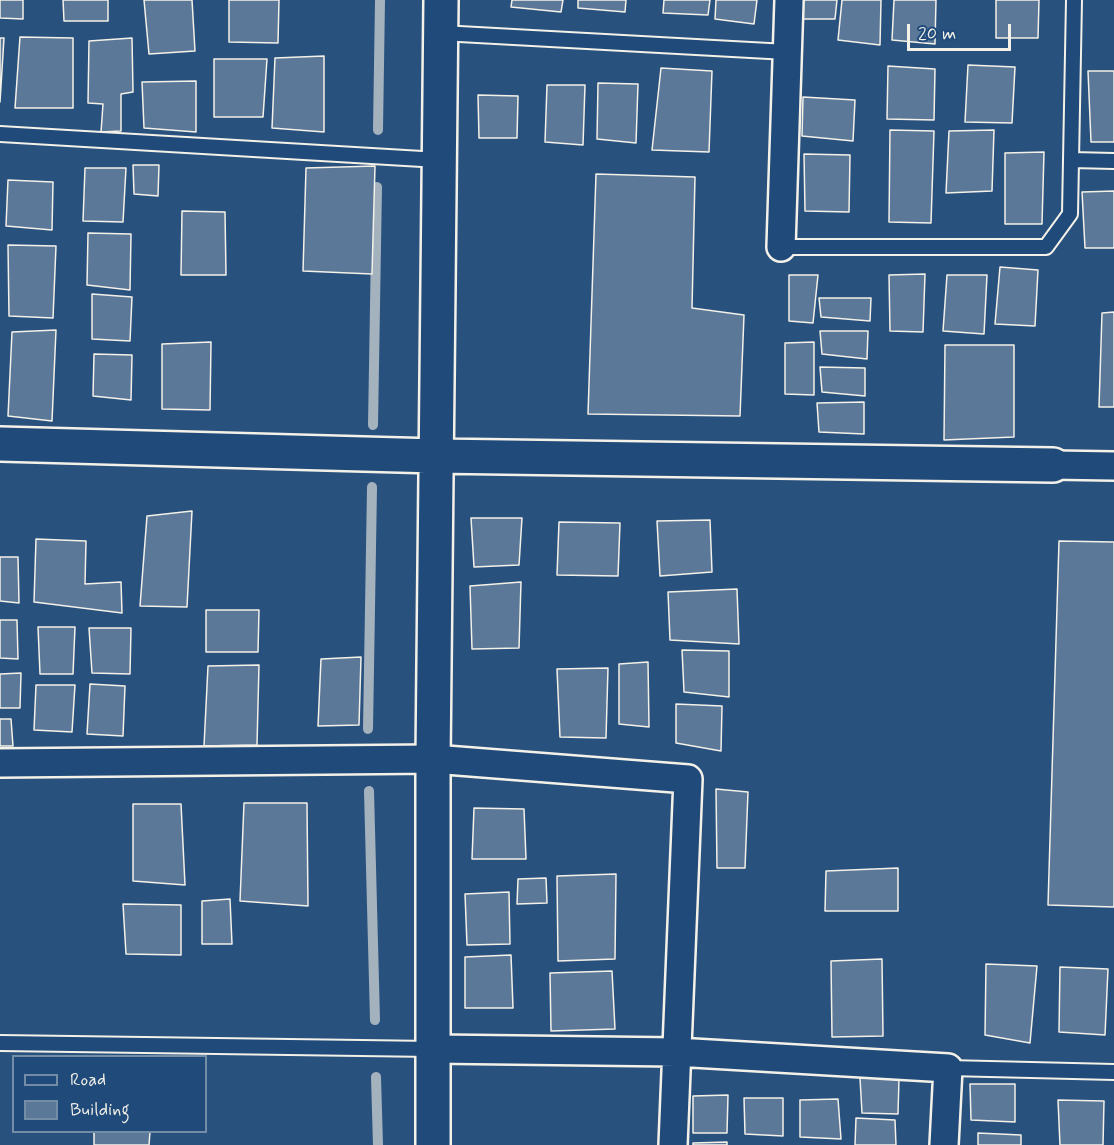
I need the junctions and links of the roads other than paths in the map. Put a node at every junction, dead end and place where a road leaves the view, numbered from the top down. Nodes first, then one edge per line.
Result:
1 (441, 0) edge
2 (789, 0) edge
3 (1074, 0) edge
4 (441, 33) junction
5 (787, 52) junction
6 (0, 134) edge
7 (439, 160) junction
8 (1072, 160) junction
9 (1114, 162) edge
10 (781, 247) joint
11 (0, 444) edge
12 (436, 456) junction
13 (1053, 465) joint
14 (1114, 466) edge
15 (433, 759) junction
16 (0, 763) edge
17 (0, 1043) edge
18 (434, 1049) junction
19 (676, 1052) junction
20 (948, 1068) junction
21 (1114, 1072) edge
22 (433, 1145) edge
23 (673, 1145) edge
24 (944, 1145) edge

1 - 4 street
2 - 5 street
3 - 8 lane
4 - 5 lane
4 - 7 street
5 - 10 street
6 - 7 lane
7 - 12 street
8 - 9 lane
8 - 10 lane
11 - 12 street
12 - 13 street
12 - 15 street
13 - 14 street
15 - 16 street
15 - 18 street
15 - 19 street
17 - 18 lane
18 - 19 street
18 - 22 street
19 - 20 street
19 - 23 street
20 - 21 lane
20 - 24 street

